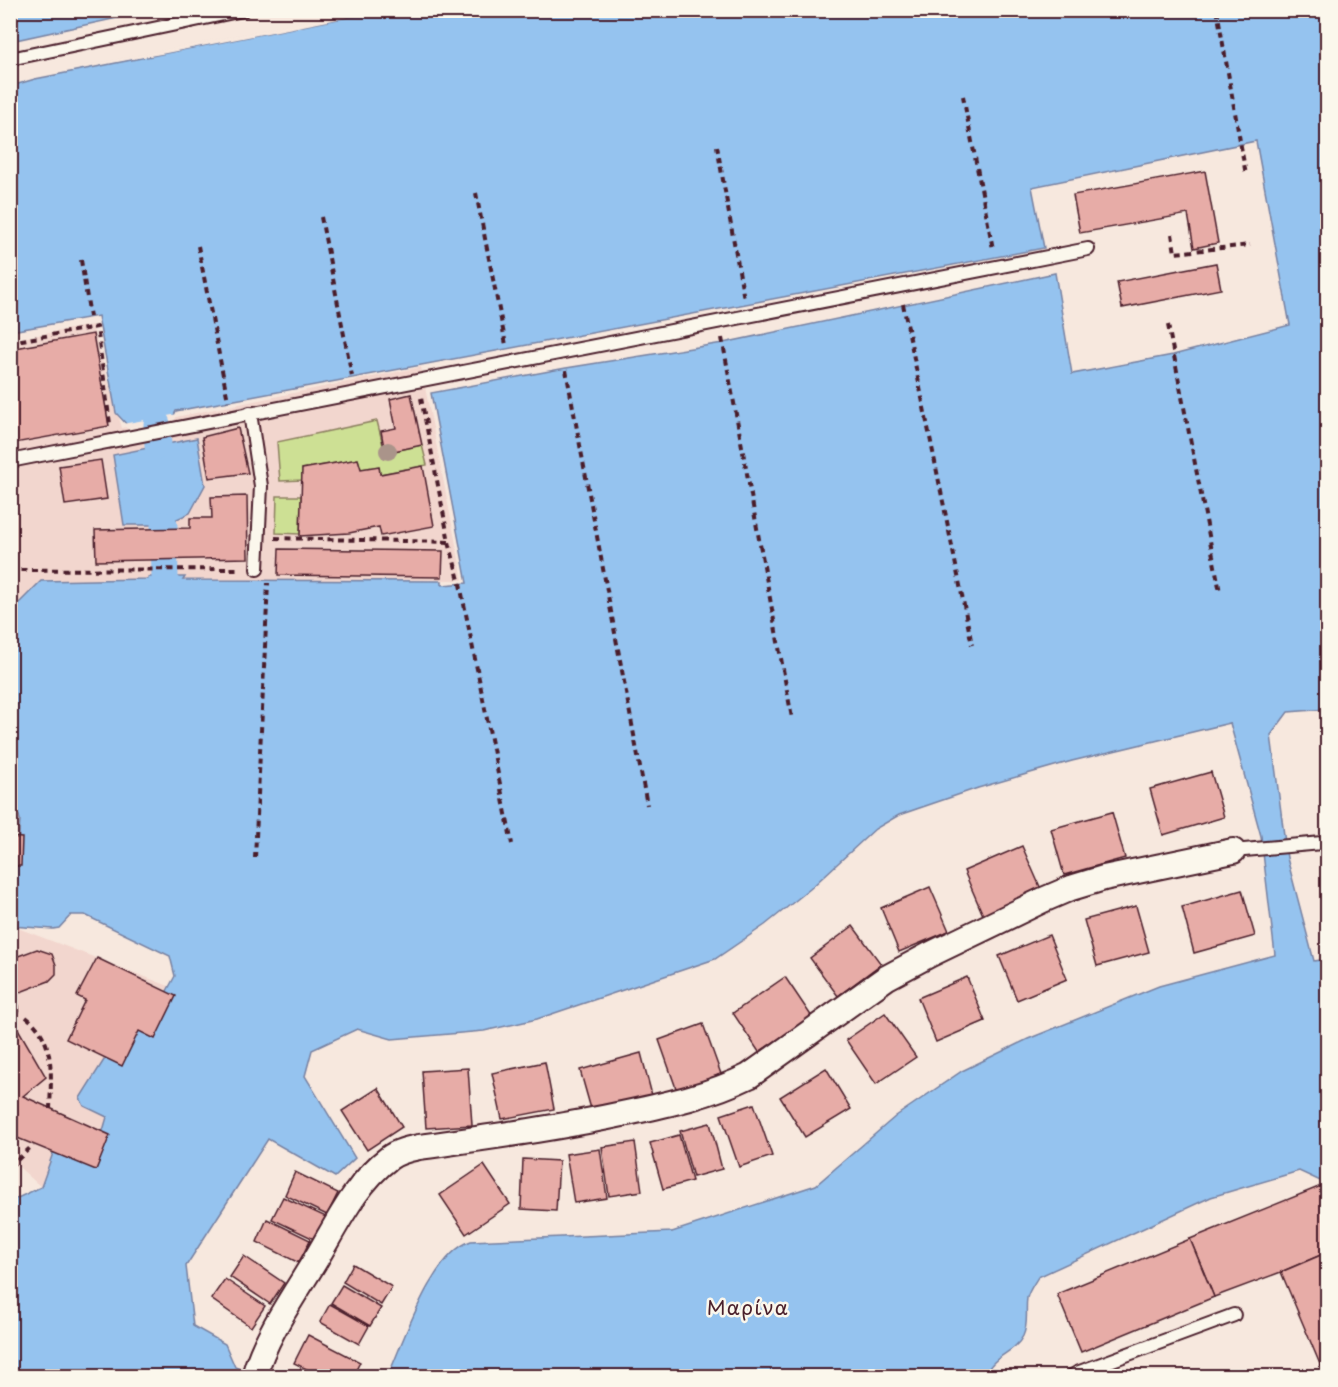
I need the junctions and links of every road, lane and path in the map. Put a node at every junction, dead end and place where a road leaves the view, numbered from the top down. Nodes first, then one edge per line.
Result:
1 (243, 10) edge
2 (1217, 10) edge
3 (10, 59) edge
4 (963, 96) dead end
5 (717, 146) dead end
6 (1246, 175) dead end
7 (476, 193) dead end
8 (321, 218) dead end
9 (1172, 234) dead end
10 (1250, 244) dead end
11 (198, 246) dead end
12 (1088, 249) dead end
13 (994, 257) dead end
14 (81, 260) dead end
15 (745, 304) dead end
16 (903, 305) dead end
17 (90, 317) dead end
18 (1168, 325) dead end
19 (10, 342) edge
20 (723, 343) dead end
21 (507, 348) dead end
22 (566, 368) dead end
23 (353, 378) dead end
24 (418, 380) junction
25 (227, 401) dead end
26 (250, 413) junction
27 (115, 440) junction
28 (10, 461) edge
29 (258, 538) junction
30 (449, 542) junction
31 (257, 569) joint
32 (10, 570) edge
33 (268, 580) dead end
34 (1220, 592) dead end
35 (972, 645) dead end
36 (792, 718) dead end
37 (647, 805) dead end
38 (1322, 843) dead end
39 (512, 844) dead end
40 (1233, 851) joint
41 (255, 858) dead end
42 (11, 1007) edge
43 (50, 1109) dead end
44 (33, 1145) dead end
45 (10, 1167) edge
46 (1234, 1315) dead end
47 (256, 1370) edge
48 (1072, 1377) edge

1 - 3 lane
2 - 6 path
4 - 13 path
5 - 15 path
7 - 21 path
8 - 23 path
9 - 10 path
11 - 25 path
12 - 24 lane
14 - 17 path
16 - 35 path
18 - 34 path
19 - 27 path
20 - 36 path
22 - 37 path
24 - 26 lane
24 - 30 path
26 - 27 lane
26 - 29 lane
27 - 28 lane
29 - 30 path
29 - 31 lane
30 - 39 path
31 - 32 path
33 - 41 path
38 - 40 lane
40 - 47 street
42 - 43 path
44 - 45 path
46 - 48 lane

